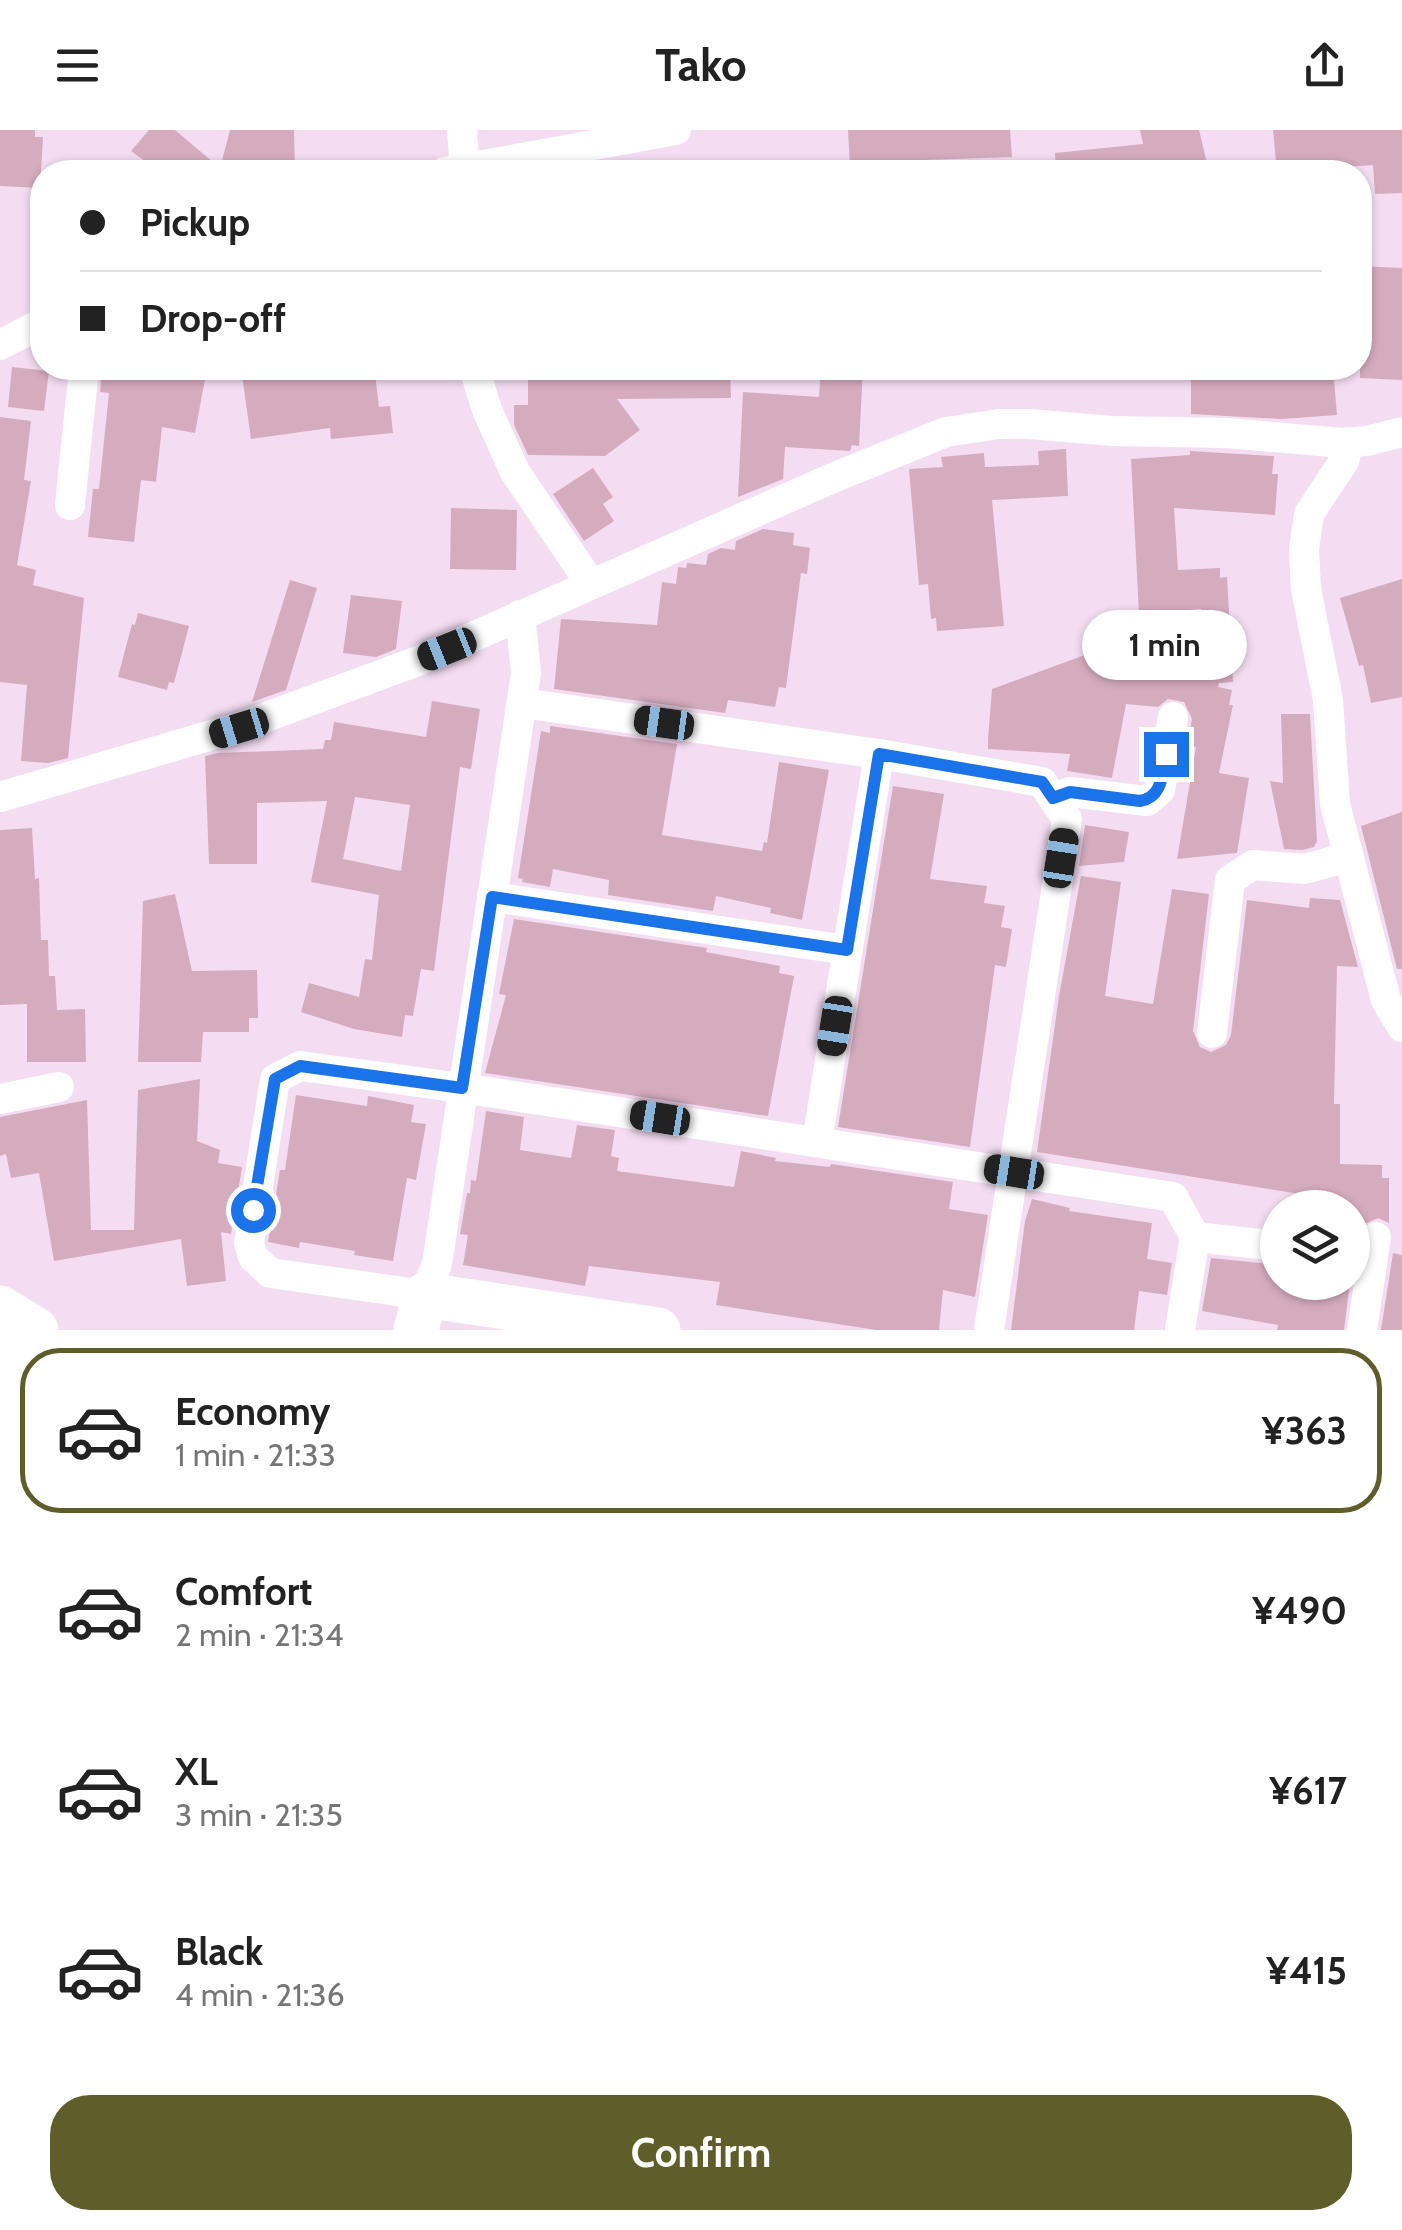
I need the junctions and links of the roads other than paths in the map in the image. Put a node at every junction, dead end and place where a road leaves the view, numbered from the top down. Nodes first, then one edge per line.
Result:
1 (462, 130) edge
2 (676, 130) edge
3 (459, 160) edge
4 (516, 160) edge
5 (30, 328) edge
6 (0, 344) edge
7 (83, 380) edge
8 (478, 380) edge
9 (1402, 432) edge
10 (1349, 442) junction
11 (70, 504) dead end
12 (591, 584) junction
13 (520, 615) junction
14 (522, 702) junction
15 (1173, 718) dead end
16 (879, 754) junction
17 (0, 797) edge
18 (1053, 798) junction
19 (1348, 853) junction
20 (492, 897) junction
21 (847, 950) junction
22 (1402, 1027) edge
23 (1212, 1033) dead end
24 (59, 1086) dead end
25 (462, 1088) junction
26 (0, 1098) edge
27 (818, 1142) junction
28 (1014, 1172) junction
29 (1377, 1237) edge
30 (1195, 1238) junction
31 (1260, 1244) edge
32 (0, 1308) edge
33 (420, 1312) edge
34 (36, 1330) edge
35 (658, 1330) edge
36 (989, 1330) edge
37 (1180, 1330) edge
38 (1362, 1330) edge

1 - 3 street
2 - 4 street
5 - 6 street
7 - 11 street
8 - 12 street
9 - 10 street
10 - 12 street
10 - 19 street
12 - 13 street
13 - 14 street
13 - 17 street
14 - 16 street
14 - 20 street
15 - 18 street
16 - 18 street
16 - 21 street
18 - 28 street
19 - 22 street
19 - 23 street
20 - 21 street
20 - 25 street
21 - 27 street
24 - 26 street
25 - 27 street
25 - 33 street
25 - 33 street
27 - 28 street
28 - 30 street
28 - 36 street
29 - 38 street
30 - 31 street
30 - 37 street
32 - 34 street
33 - 35 street

